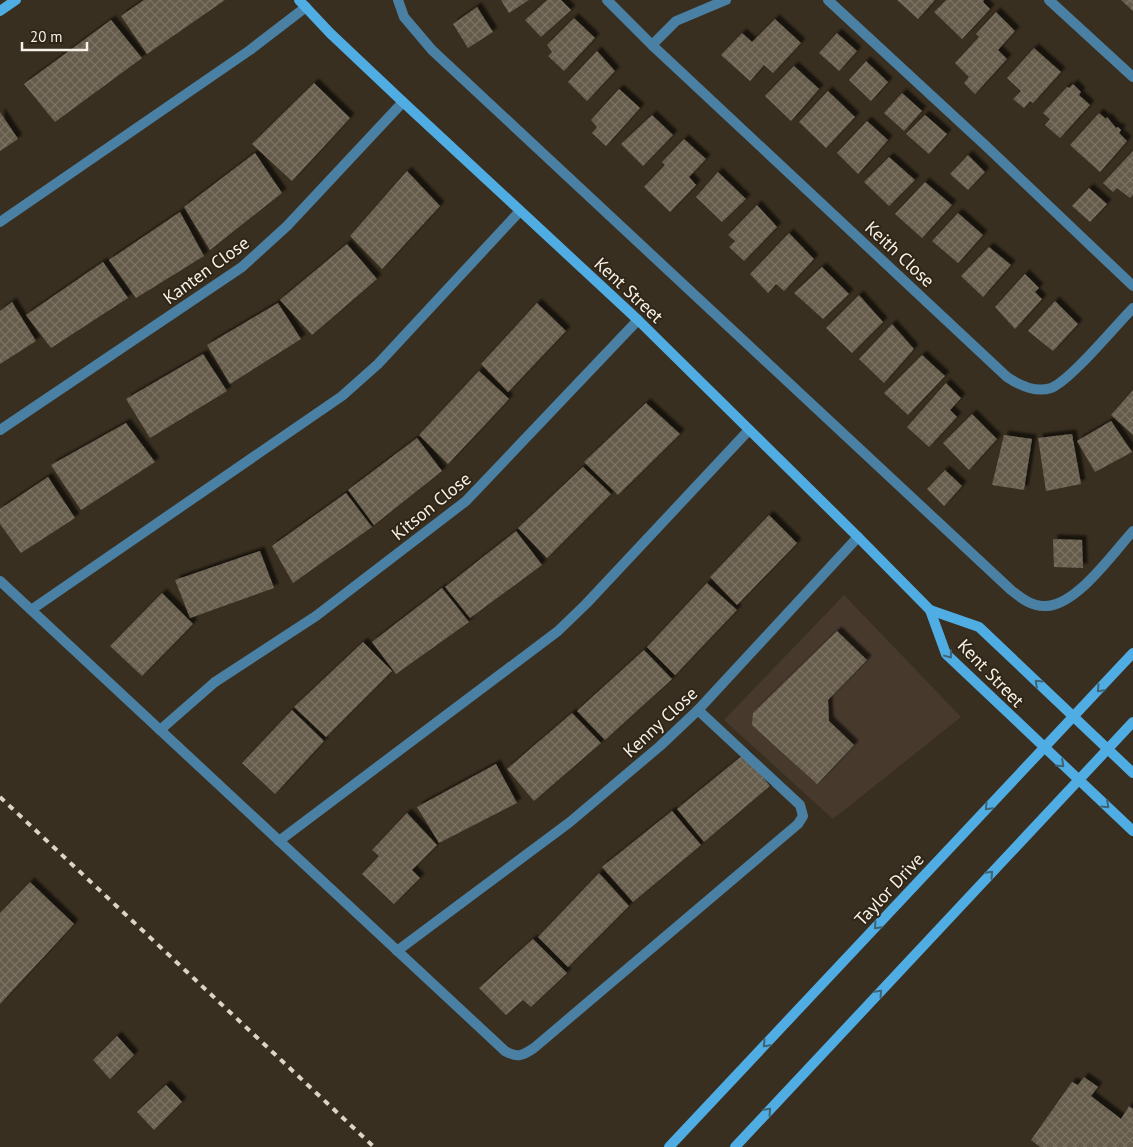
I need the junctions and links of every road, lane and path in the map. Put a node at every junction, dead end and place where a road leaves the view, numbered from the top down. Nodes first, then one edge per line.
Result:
1 (16, 0) edge
2 (398, 0) edge
3 (607, 0) edge
4 (726, 0) edge
5 (828, 0) edge
6 (1050, 0) edge
7 (302, 4) edge
8 (0, 11) edge
9 (652, 45) junction
10 (1133, 77) edge
11 (403, 102) junction
12 (520, 211) junction
13 (0, 222) edge
14 (1133, 286) edge
15 (1133, 308) edge
16 (638, 320) junction
17 (0, 430) edge
18 (749, 430) junction
19 (1133, 531) edge
20 (858, 537) junction
21 (0, 581) edge
22 (31, 610) junction
23 (930, 610) junction
24 (1133, 653) edge
25 (698, 710) junction
26 (1073, 717) junction
27 (1133, 722) edge
28 (160, 730) junction
29 (1044, 748) junction
30 (1108, 749) junction
31 (1133, 773) edge
32 (1078, 780) junction
33 (1133, 831) edge
34 (279, 841) junction
35 (397, 951) junction
36 (669, 1147) edge
37 (735, 1147) edge

1 - 8 street
2 - 19 street
3 - 9 street, Keith Close
4 - 9 street
5 - 14 street
6 - 10 street
7 - 11 street, Kent Street
7 - 13 street
9 - 15 street, Keith Close
11 - 12 street, Kent Street
11 - 17 street, Kanten Close
12 - 16 street, Kent Street
12 - 22 street
16 - 18 street, Kent Street
16 - 28 street, Kitson Close
18 - 20 street, Kent Street
18 - 34 street
20 - 23 street, Kent Street
20 - 25 street, Kenny Close
21 - 22 street
22 - 28 street
26 -> 23 street, Kent Street
23 -> 29 street, Kent Street
24 -> 26 street, Taylor Drive
25 - 35 street, Kenny Close
25 - 35 street
26 - 29 street, Taylor Drive
26 - 30 street, Kent Street
27 - 30 street
28 - 34 street
29 -> 32 street, Kent Street
29 -> 36 street, Taylor Drive
30 - 31 street, Kent Street
30 - 32 street
32 -> 33 street, Kent Street
37 -> 32 street
34 - 35 street

